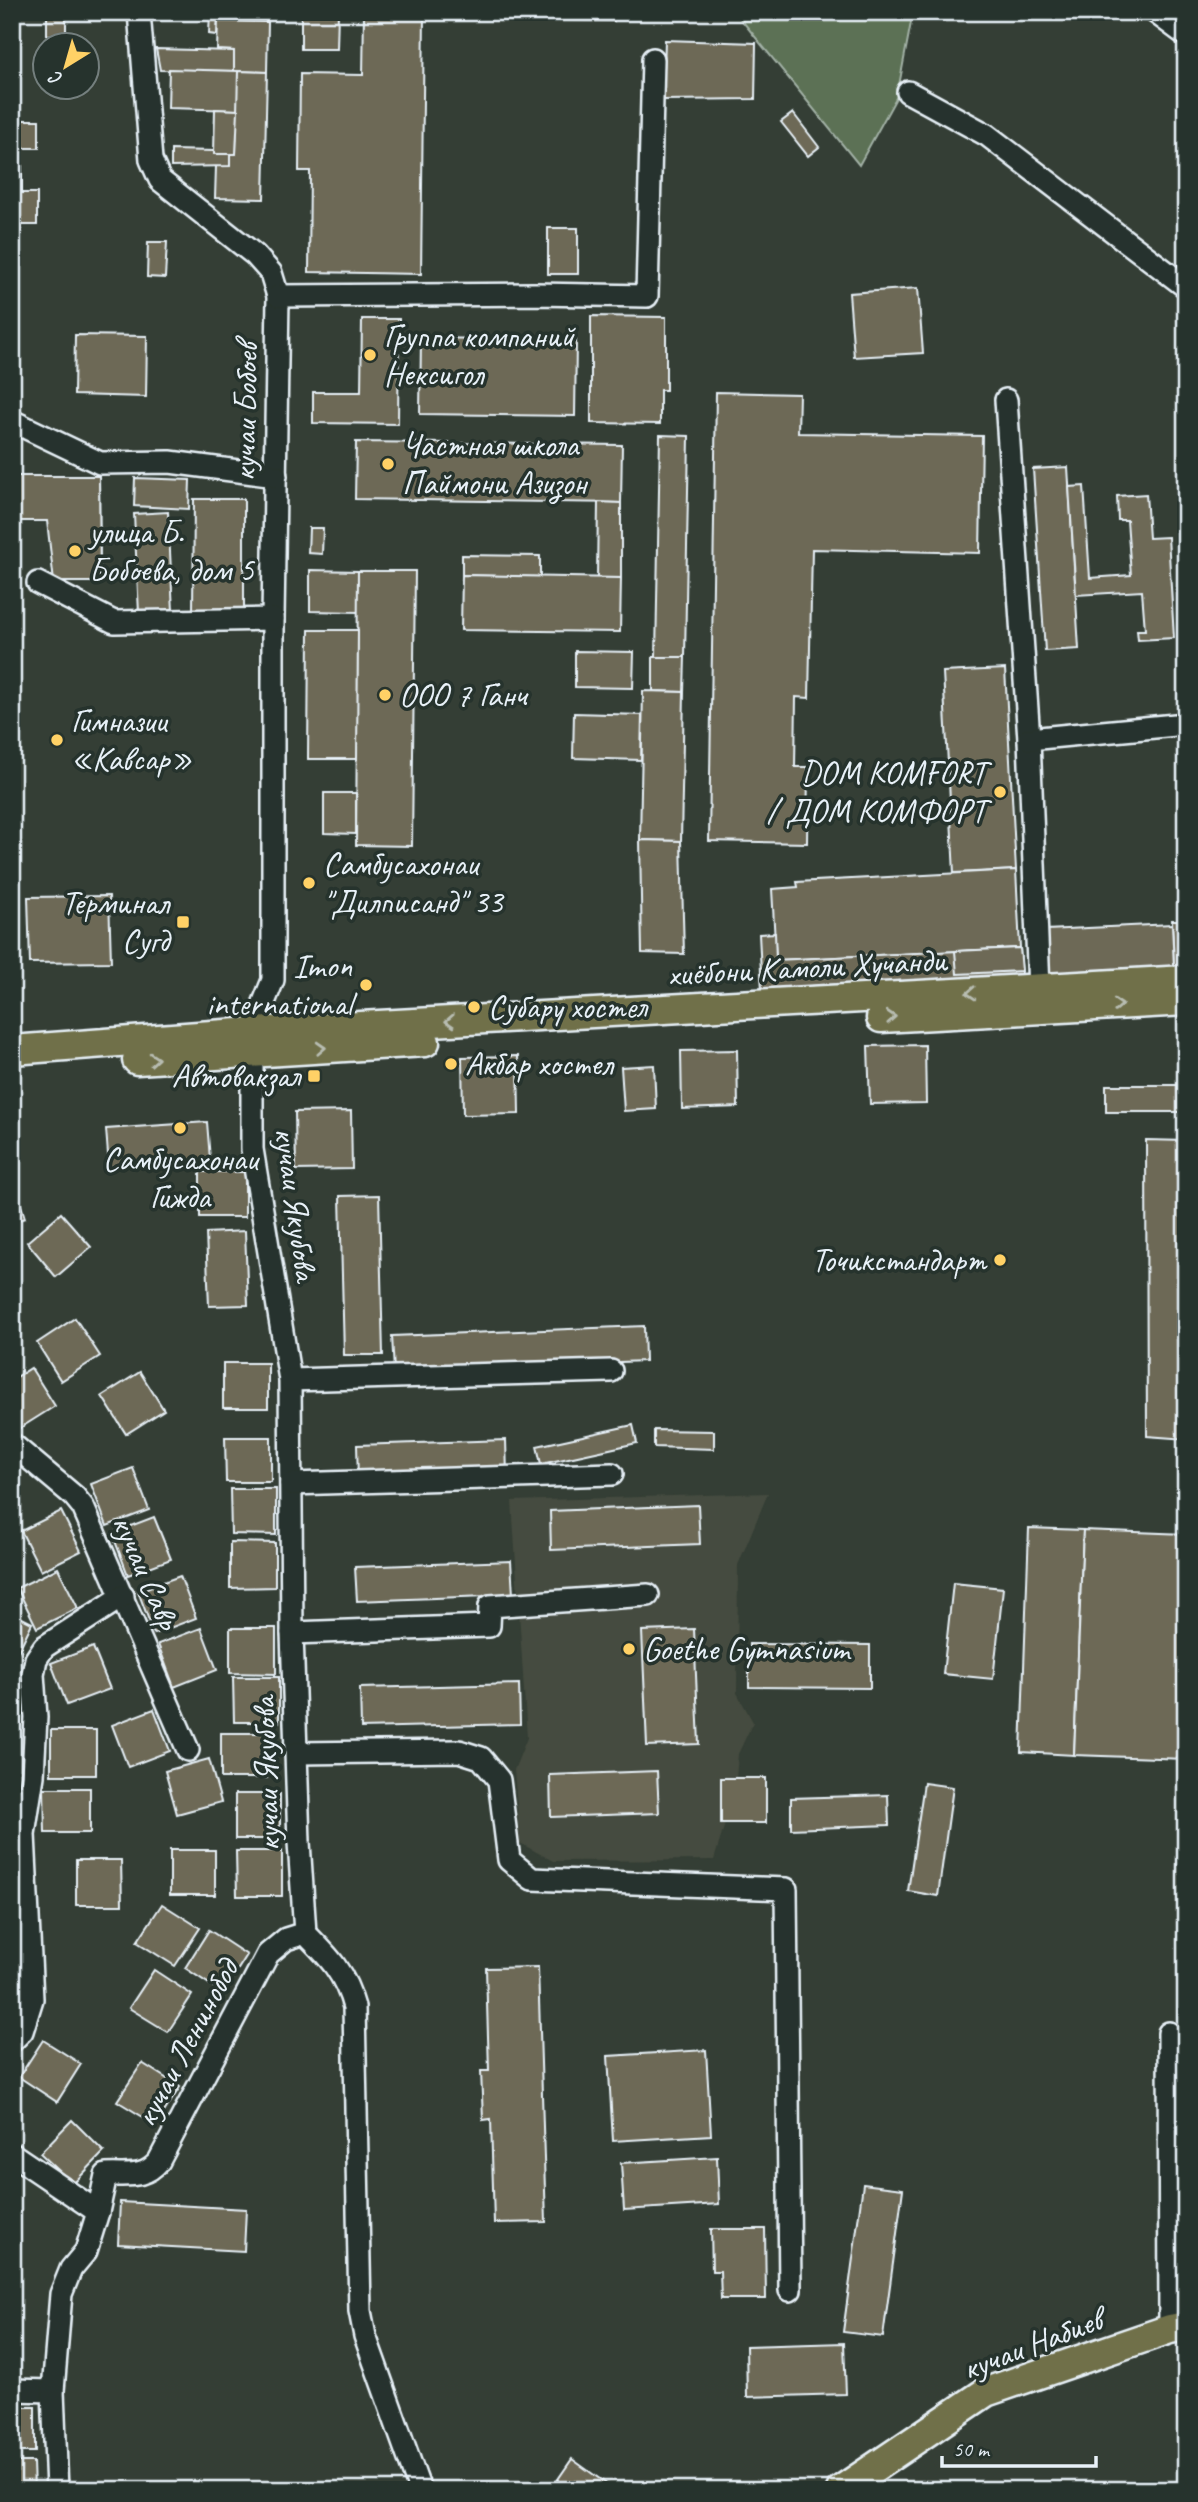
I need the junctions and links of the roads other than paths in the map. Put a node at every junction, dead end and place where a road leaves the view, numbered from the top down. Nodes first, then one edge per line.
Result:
1 (139, 12) edge
2 (1155, 12) edge
3 (1186, 35) edge
4 (653, 58) dead end
5 (908, 92) dead end
6 (1186, 287) edge
7 (278, 296) junction
8 (1006, 400) dead end
9 (12, 421) edge
10 (276, 476) junction
11 (38, 583) dead end
12 (273, 619) junction
13 (1186, 724) edge
14 (1029, 739) junction
15 (1186, 980) edge
16 (1039, 989) junction
17 (1186, 1001) edge
18 (253, 1042) junction
19 (12, 1050) edge
20 (12, 1069) edge
21 (611, 1371) dead end
22 (290, 1380) junction
23 (12, 1444) edge
24 (612, 1475) dead end
25 (291, 1484) junction
26 (648, 1595) dead end
27 (123, 1596) junction
28 (292, 1633) junction
29 (188, 1750) dead end
30 (297, 1753) junction
31 (18, 1834) edge
32 (305, 1933) junction
33 (1168, 2033) dead end
34 (12, 2041) edge
35 (12, 2154) edge
36 (1178, 2209) edge
37 (98, 2212) junction
38 (790, 2290) dead end
39 (1178, 2327) edge
40 (12, 2390) edge
41 (53, 2391) junction
42 (57, 2490) edge
43 (420, 2490) edge
44 (841, 2490) edge

1 - 7 street, кучаи Бобоев
2 - 3 street
4 - 7 street
5 - 6 street
7 - 10 street, кучаи Бобоев
8 - 14 street
9 - 10 street
10 - 12 street, кучаи Бобоев
11 - 12 street
12 - 18 street, кучаи Бобоев
13 - 14 street
14 - 16 street
15 - 16 main road, хиёбони Камоли Хучанди
16 -> 18 main road, хиёбони Камоли Хучанди
18 -> 17 main road
18 - 19 main road, хиёбони Камоли Хучанди
20 -> 18 main road
18 - 22 street, кучаи Якубова
21 - 22 street
22 - 25 street, кучаи Якубова
23 - 27 street, кучаи Савр
24 - 25 street
25 - 28 street, кучаи Якубова
26 - 28 street
27 - 29 street, кучаи Савр
27 - 31 street
28 - 30 street, кучаи Якубова
30 - 32 street, кучаи Якубова
30 - 38 street
31 - 34 street
32 - 37 street, кучаи Ленинобод
32 - 43 street
33 - 36 street
35 - 37 street
36 - 39 street
37 - 41 street
39 - 44 main road, кучаи Набиев
40 - 41 street
41 - 42 street

